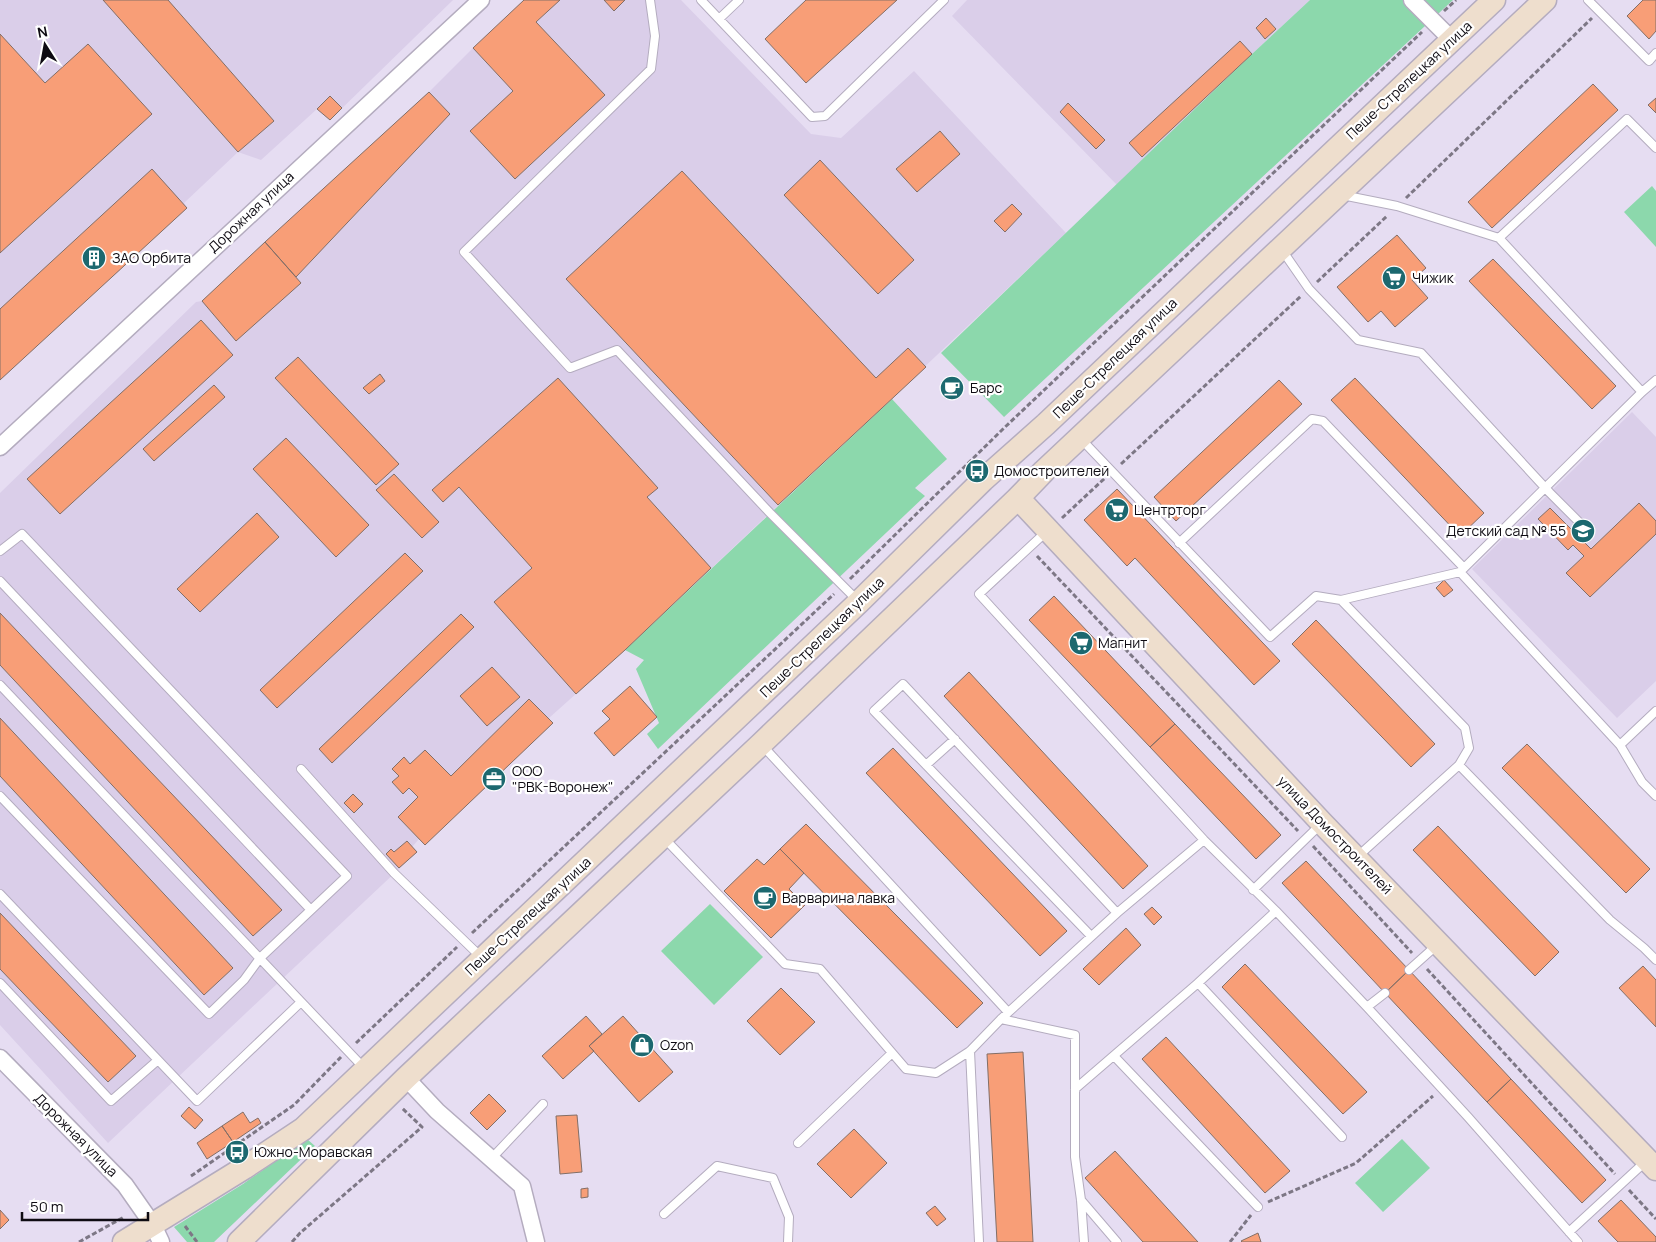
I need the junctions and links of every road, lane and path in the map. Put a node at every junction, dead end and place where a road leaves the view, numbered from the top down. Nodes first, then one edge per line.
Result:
1 (480, 0) edge
2 (650, 0) edge
3 (701, 0) edge
4 (739, 0) edge
5 (944, 0) edge
6 (1412, 0) edge
7 (1494, 0) edge
8 (1545, 0) edge
9 (1588, 0) edge
10 (1599, 11) junction
11 (719, 19) junction
12 (1433, 21) junction
13 (1452, 39) junction
14 (1656, 53) edge
15 (1656, 148) edge
16 (1338, 195) junction
17 (1397, 206) junction
18 (1499, 238) junction
19 (1281, 248) junction
20 (1309, 289) junction
21 (1656, 380) edge
22 (1642, 392) junction
23 (1080, 438) junction
24 (0, 446) edge
25 (1111, 472) junction
26 (1545, 487) junction
27 (1018, 498) junction
28 (1586, 528) dead end
29 (1048, 530) junction
30 (1179, 543) junction
31 (1029, 547) junction
32 (0, 551) edge
33 (1462, 570) junction
34 (0, 581) edge
35 (843, 586) junction
36 (1342, 600) junction
37 (859, 602) junction
38 (0, 685) edge
39 (1656, 711) edge
40 (955, 739) junction
41 (761, 744) junction
42 (1620, 745) junction
43 (1459, 764) junction
44 (926, 765) junction
45 (301, 769) dead end
46 (0, 796) edge
47 (1656, 796) edge
48 (1322, 823) junction
49 (662, 837) junction
50 (1306, 839) junction
51 (1204, 840) junction
52 (1356, 858) junction
53 (1253, 890) junction
54 (0, 894) edge
55 (312, 910) junction
56 (1276, 911) junction
57 (1117, 913) junction
58 (1092, 936) junction
59 (463, 941) junction
60 (1438, 944) junction
61 (260, 958) junction
62 (483, 958) junction
63 (1656, 960) edge
64 (1420, 961) junction
65 (1409, 970) dead end
66 (0, 983) edge
67 (1198, 983) junction
68 (1385, 993) dead end
69 (301, 1002) junction
70 (1367, 1007) junction
71 (1008, 1012) junction
72 (1001, 1018) junction
73 (347, 1051) junction
74 (970, 1051) junction
75 (892, 1053) junction
76 (1114, 1056) junction
77 (0, 1058) edge
78 (158, 1060) junction
79 (366, 1070) junction
80 (406, 1078) junction
81 (1442, 1088) junction
82 (1075, 1089) junction
83 (388, 1095) junction
84 (542, 1104) dead end
85 (1342, 1138) dead end
86 (798, 1143) dead end
87 (491, 1159) junction
88 (1652, 1164) edge
89 (188, 1178) dead end
90 (1622, 1183) junction
91 (1081, 1200) junction
92 (1258, 1206) junction
93 (664, 1214) dead end
94 (1656, 1219) edge
95 (152, 1225) edge
96 (1569, 1232) junction
97 (79, 1242) edge
98 (124, 1242) edge
99 (134, 1242) edge
100 (239, 1242) edge
101 (292, 1242) edge
102 (536, 1242) edge
103 (788, 1242) edge
104 (978, 1242) edge
105 (1084, 1242) edge
106 (1117, 1242) edge
107 (1230, 1242) edge
108 (1578, 1242) edge

1 - 24 street, Дорожная улица
2 - 35 lane
3 - 11 lane
4 - 11 lane
5 - 11 lane
6 - 12 street
7 - 13 main road, Пеше-Стрелецкая улица
8 - 16 main road
9 - 10 lane
10 - 14 lane
10 - 17 path
12 - 13 street
12 - 35 path
13 - 37 main road, Пеше-Стрелецкая улица
15 - 18 lane
16 - 17 lane
16 - 19 main road
17 - 18 lane
17 - 20 path
18 - 22 lane
19 - 20 lane
19 - 23 main road
20 - 25 path
20 - 26 lane
21 - 22 lane
22 - 26 lane
23 - 25 lane
23 - 27 main road
25 - 29 path
25 - 30 lane
26 - 28 lane
26 - 33 lane
27 - 29 main road, улица Домостроителей
27 - 41 main road
29 - 31 lane
29 - 48 main road, улица Домостроителей
30 - 33 lane
30 - 36 lane
31 - 50 path
31 - 51 lane
32 - 55 lane
33 - 36 lane
33 - 42 lane
34 - 55 lane
35 - 37 lane
35 - 59 path
36 - 43 lane
37 - 62 main road, Пеше-Стрелецкая улица
38 - 61 lane
39 - 42 lane
40 - 44 lane
40 - 44 lane
40 - 57 lane
41 - 49 main road
41 - 71 lane
42 - 47 lane
43 - 52 lane
43 - 63 lane
44 - 58 lane
45 - 59 lane
46 - 61 lane
48 - 50 lane
48 - 52 main road, улица Домостроителей
49 - 75 lane
49 - 80 main road
50 - 53 lane
50 - 64 path
51 - 53 lane
51 - 57 lane
52 - 60 main road, улица Домостроителей
53 - 56 lane
54 - 78 lane
55 - 61 lane
56 - 67 lane
56 - 70 lane
57 - 58 lane
58 - 71 lane
59 - 62 lane
59 - 73 path
60 - 64 lane
60 - 88 main road, улица Домостроителей
61 - 69 lane
62 - 79 main road, Пеше-Стрелецкая улица
64 - 65 lane
64 - 90 path
66 - 78 lane
67 - 76 lane
67 - 85 lane
68 - 70 lane
69 - 73 lane
69 - 78 lane
70 - 81 lane
71 - 72 lane
72 - 74 lane
72 - 82 lane
73 - 79 lane
73 - 89 path
74 - 75 lane
74 - 104 lane
75 - 86 lane
76 - 82 lane
76 - 92 lane
77 - 95 street, Дорожная улица
79 - 95 main road, Пеше-Стрелецкая улица
80 - 83 main road
80 - 87 street
81 - 92 path
81 - 96 lane
82 - 91 lane
83 - 100 main road
83 - 101 path
84 - 87 lane
87 - 102 street
88 - 90 lane
90 - 94 path
90 - 96 lane
91 - 105 lane
91 - 106 lane
92 - 107 path
93 - 103 lane
95 - 97 path
95 - 98 main road, Пеше-Стрелецкая улица
96 - 108 lane
98 - 99 main road

